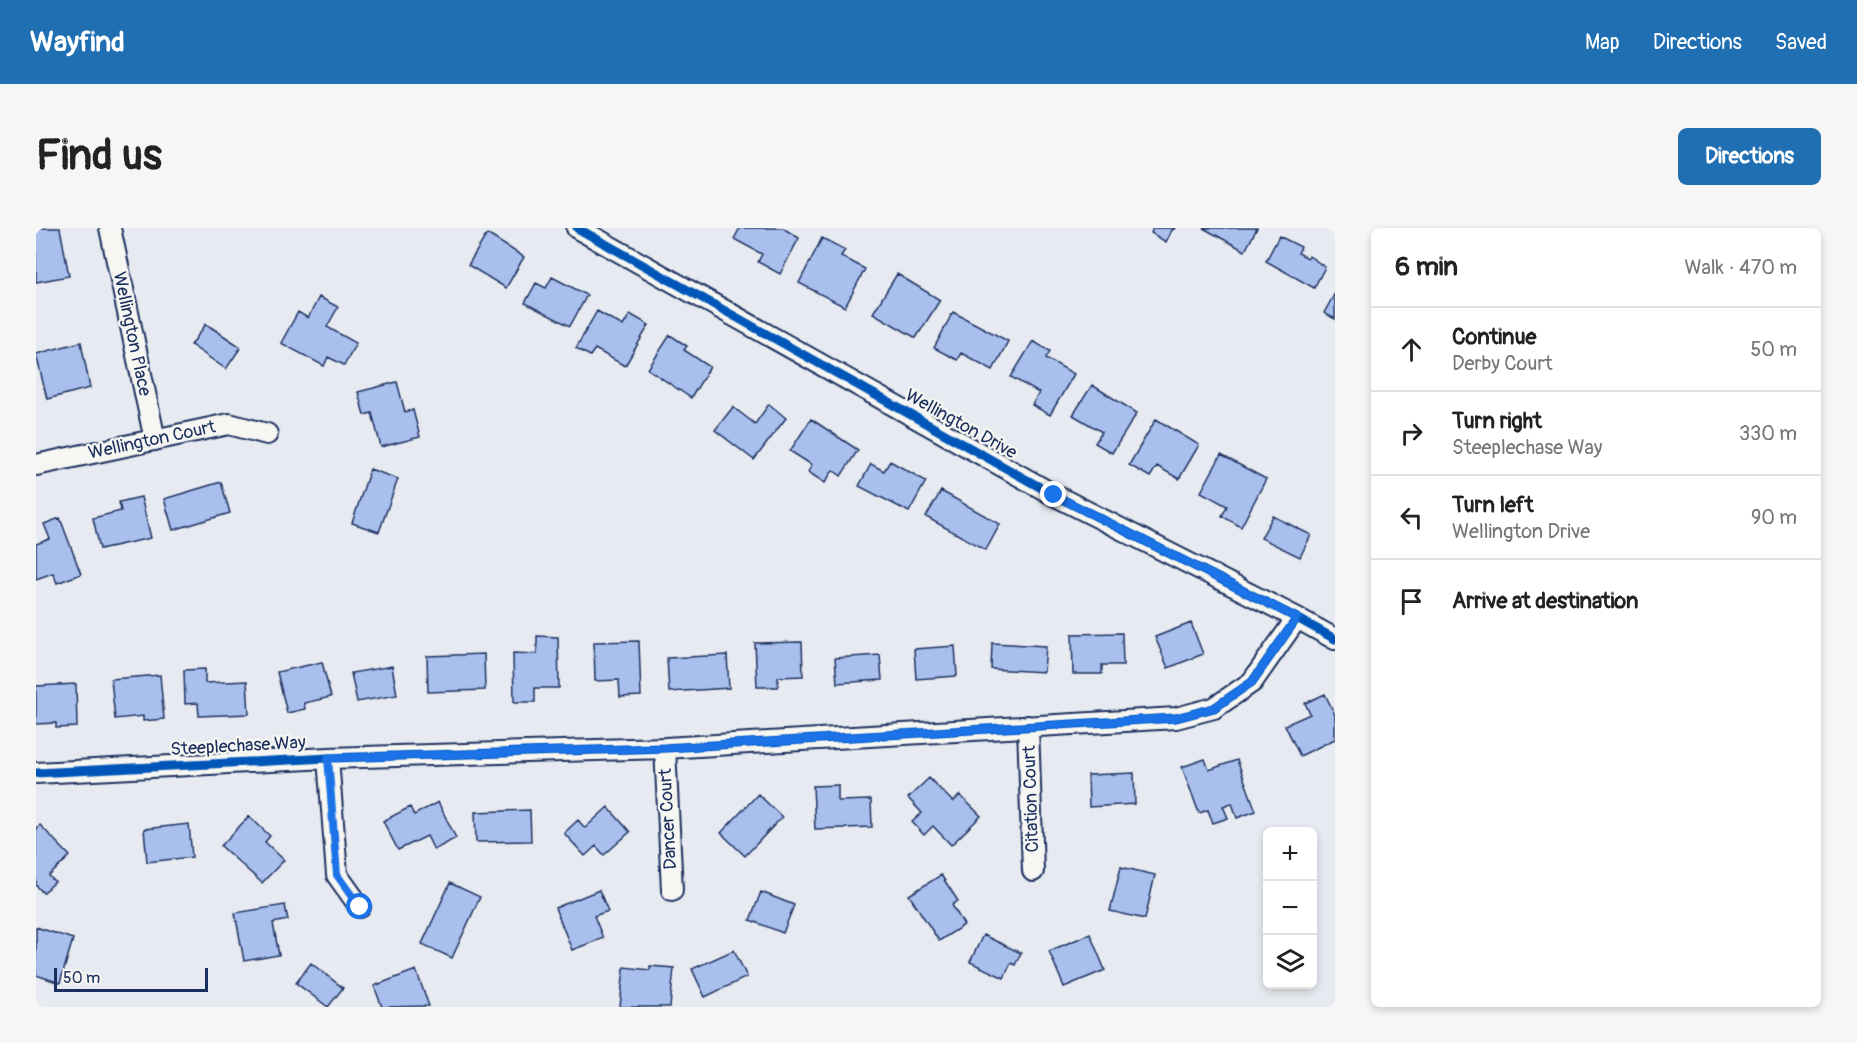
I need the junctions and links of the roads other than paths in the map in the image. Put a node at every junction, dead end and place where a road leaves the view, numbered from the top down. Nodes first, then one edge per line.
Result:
1 (110, 228) edge
2 (577, 228) edge
3 (267, 434) dead end
4 (154, 440) junction
5 (36, 465) edge
6 (1297, 618) junction
7 (1335, 639) edge
8 (1028, 726) junction
9 (665, 748) junction
10 (328, 758) junction
11 (36, 773) edge
12 (1033, 871) dead end
13 (672, 890) dead end
14 (360, 907) dead end

1 - 4 street, Wellington Place
2 - 6 street, Wellington Drive
3 - 4 street, Wellington Court
4 - 5 street, Wellington Court
6 - 7 street, Wellington Drive
6 - 8 street, Steeplechase Way
8 - 9 street, Steeplechase Way
8 - 12 street, Citation Court
9 - 10 street, Steeplechase Way
9 - 13 street, Dancer Court
10 - 11 street, Steeplechase Way
10 - 14 street

